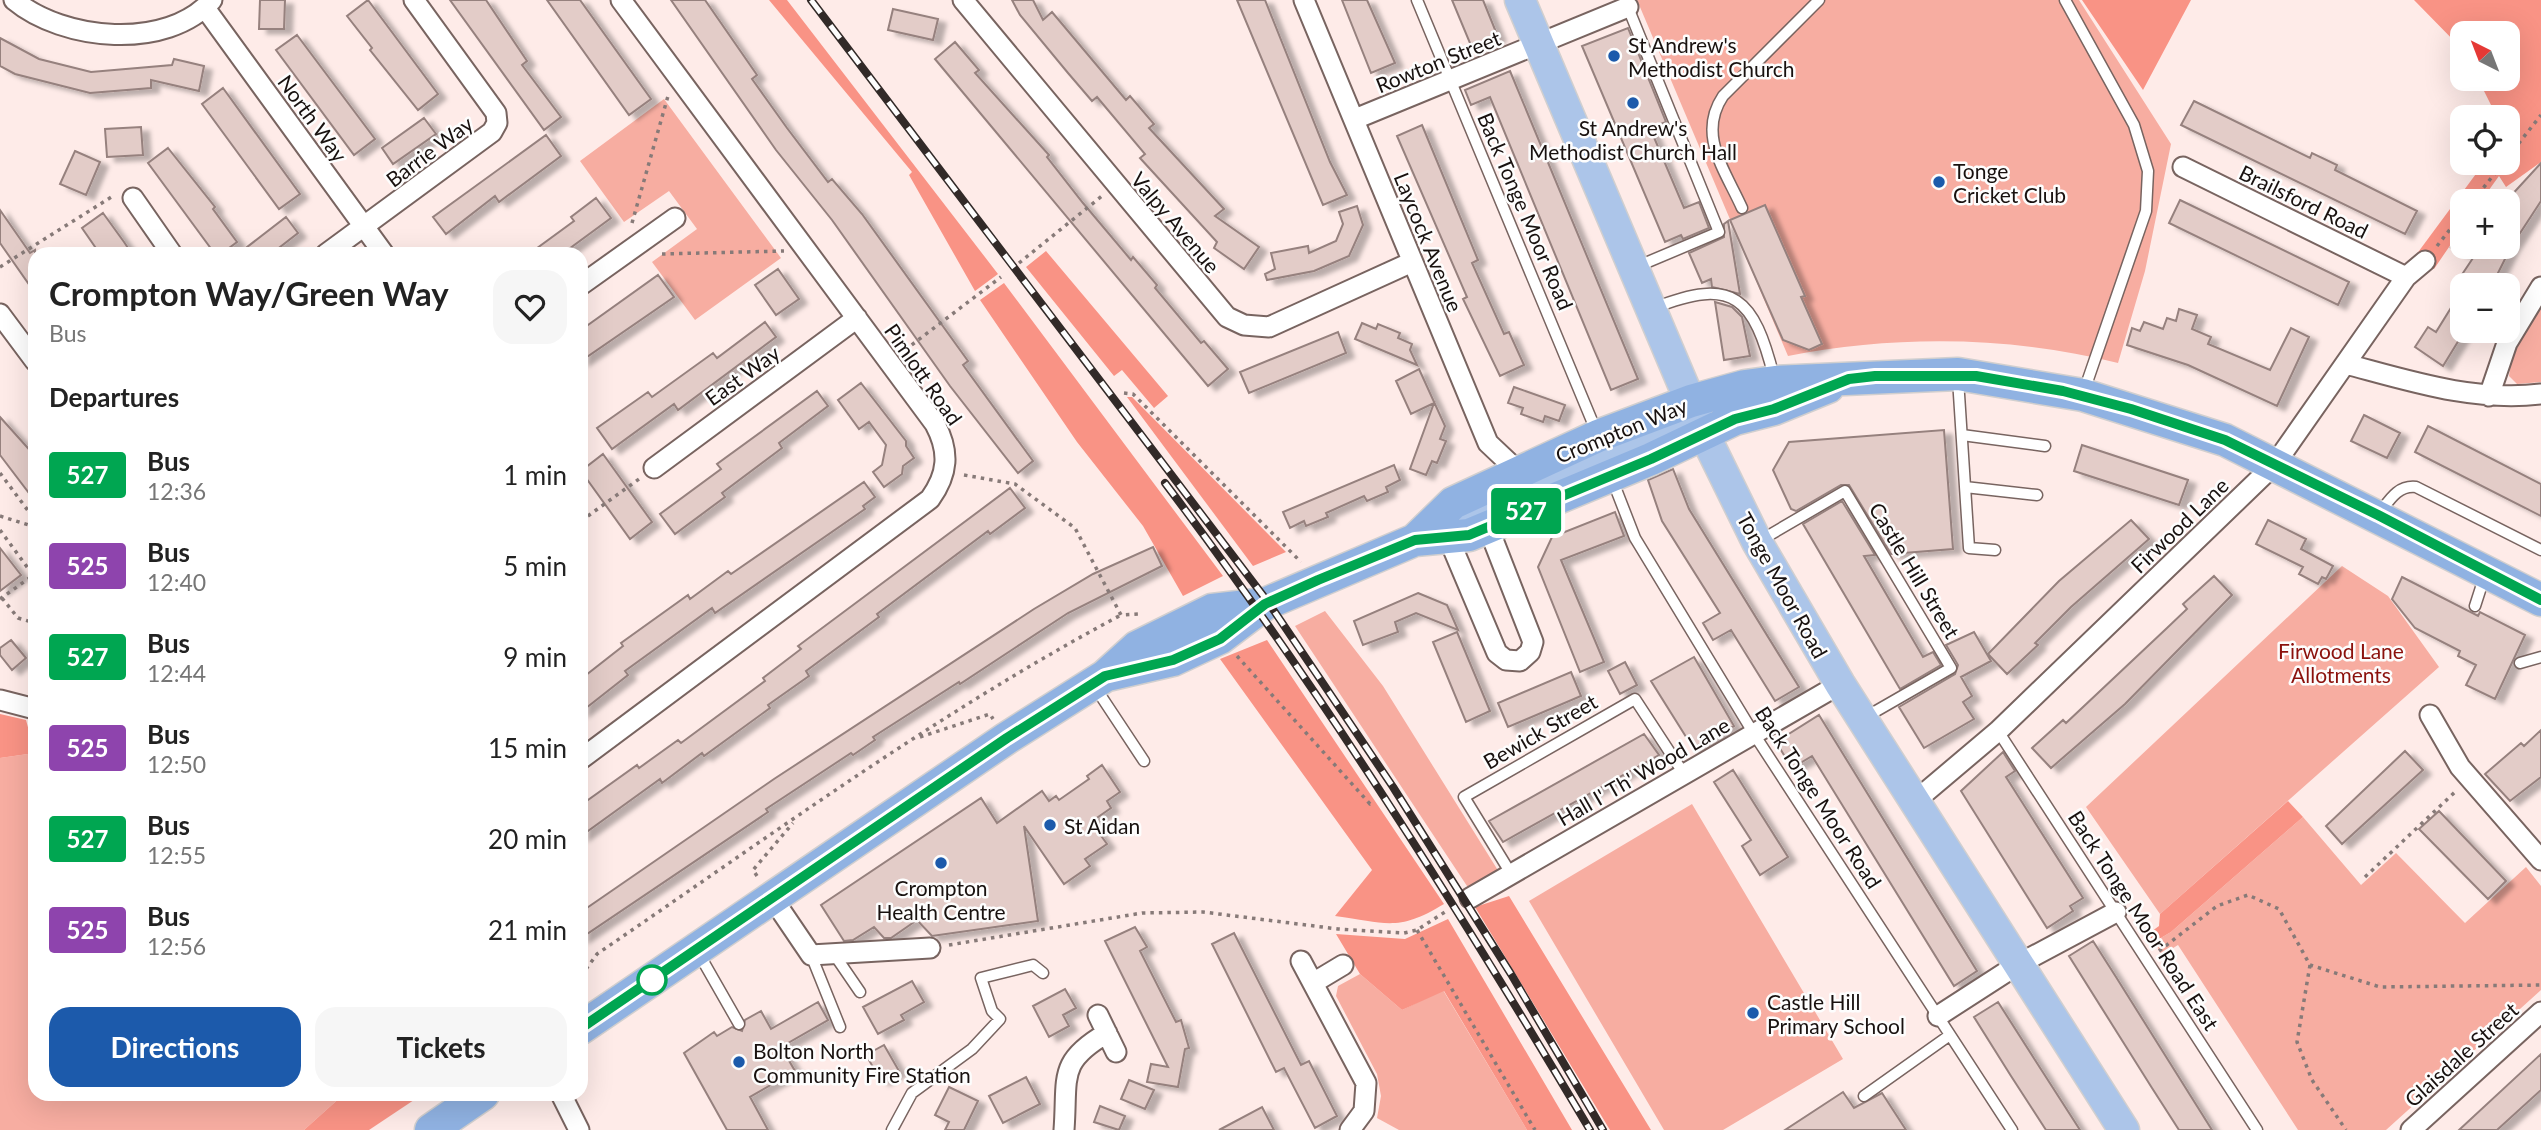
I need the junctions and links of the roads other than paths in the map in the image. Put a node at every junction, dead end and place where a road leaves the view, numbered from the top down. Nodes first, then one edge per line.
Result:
1 (14, 0) edge
2 (414, 0) edge
3 (621, 0) edge
4 (963, 0) edge
5 (1304, 0) edge
6 (1417, 0) edge
7 (1520, 0) edge
8 (1819, 0) edge
9 (2065, 0) edge
10 (1627, 3) edge
11 (209, 4) edge
12 (1539, 44) junction
13 (1451, 80) junction
14 (1355, 119) junction
15 (2183, 167) dead end
16 (132, 198) road end
17 (1742, 208) dead end
18 (675, 218) dead end
19 (365, 227) junction
20 (167, 247) edge
21 (336, 247) edge
22 (379, 247) edge
23 (2425, 261) road end
24 (1412, 262) junction
25 (1632, 268) junction
26 (2406, 277) junction
27 (588, 280) edge
28 (2541, 287) edge
29 (1651, 310) junction
30 (0, 314) edge
31 (857, 318) junction
32 (28, 351) edge
33 (2346, 364) junction
34 (1958, 374) junction
35 (1849, 379) junction
36 (1775, 382) junction
37 (2541, 394) edge
38 (2083, 395) junction
39 (2489, 396) junction
40 (1691, 401) junction
41 (1704, 434) junction
42 (1962, 435) junction
43 (1598, 436) junction
44 (2045, 446) dead end
45 (2275, 464) junction
46 (654, 468) road end
47 (1611, 475) junction
48 (1526, 480) junction
49 (1965, 487) junction
50 (2037, 495) dead end
51 (2378, 515) junction
52 (1488, 527) junction
53 (1448, 537) junction
54 (1415, 540) junction
55 (1757, 542) junction
56 (1995, 550) dead end
57 (2541, 550) edge
58 (2487, 571) junction
59 (2541, 600) edge
60 (2475, 606) dead end
61 (2541, 657) edge
62 (2520, 663) dead end
63 (1099, 679) junction
64 (1840, 684) junction
65 (0, 700) edge
66 (28, 707) edge
67 (2430, 715) dead end
68 (1862, 719) junction
69 (1998, 731) junction
70 (1754, 734) junction
71 (588, 754) edge
72 (1144, 761) dead end
73 (1684, 774) junction
74 (1914, 802) junction
75 (2541, 860) edge
76 (1510, 872) junction
77 (1470, 898) dead end
78 (773, 899) junction
79 (2116, 912) junction
80 (930, 948) road end
81 (696, 950) junction
82 (834, 954) junction
83 (811, 955) junction
84 (1301, 961) dead end
85 (1343, 965) dead end
86 (2017, 965) junction
87 (1043, 973) dead end
88 (1313, 983) junction
89 (860, 992) dead end
90 (2541, 1012) edge
91 (1098, 1015) dead end
92 (1938, 1016) junction
93 (588, 1023) edge
94 (739, 1024) dead end
95 (840, 1027) dead end
96 (1107, 1033) junction
97 (1950, 1035) junction
98 (1116, 1052) dead end
99 (1864, 1096) dead end
100 (473, 1101) edge
101 (564, 1101) edge
102 (1358, 1128) edge
103 (431, 1130) edge
104 (579, 1130) edge
105 (892, 1130) edge
106 (1064, 1130) edge
107 (2012, 1130) edge
108 (2124, 1130) edge
109 (2257, 1130) edge
110 (2411, 1130) edge

1 - 11 street
2 - 19 street, Barrie Way
3 - 31 street, Pimlott Road
4 - 24 street, Valpy Avenue
5 - 14 street, Laycock Avenue
6 - 13 lane, Back Tonge Moor Road
7 - 12 main road, Tonge Moor Road
8 - 17 lane
9 - 38 lane
10 - 12 street, Rowton Street
10 - 25 lane
11 - 19 street, North Way
12 - 13 street, Rowton Street
12 - 25 main road, Tonge Moor Road
13 - 14 street, Rowton Street
13 - 43 lane, Back Tonge Moor Road
14 - 24 street, Laycock Avenue
15 - 26 street, Brailsford Road
16 - 20 street
18 - 27 street
19 - 21 street
19 - 22 street, North Way
23 - 26 street, Firwood Lane
24 - 48 street, Laycock Avenue
25 - 29 main road, Tonge Moor Road
26 - 33 street, Firwood Lane
28 - 39 street
29 - 36 lane
29 - 40 main road, Tonge Moor Road
30 - 32 street
31 - 46 street, East Way
31 - 71 street, Pimlott Road
33 - 39 street
33 - 45 street, Firwood Lane
34 - 35 highway, Crompton Way
34 - 38 highway, Crompton Way
34 - 42 lane
35 - 36 highway, Crompton Way
35 - 41 highway, Crompton Way
36 - 40 highway, Crompton Way
37 - 39 street
38 - 45 highway, Crompton Way
40 - 41 main road, Tonge Moor Road
40 - 43 highway, Crompton Way
41 - 47 highway, Crompton Way
41 - 48 main road
41 - 55 main road, Tonge Moor Road
42 - 44 lane
42 - 49 lane
43 - 48 highway, Crompton Way
45 - 51 highway, Crompton Way
45 - 69 street, Firwood Lane
47 - 52 highway, Crompton Way
47 - 70 lane, Back Tonge Moor Road
48 - 54 highway, Crompton Way
49 - 50 lane
49 - 56 lane
51 - 57 lane
51 - 58 highway, Crompton Way
52 - 53 highway, Crompton Way
52 - 53 street
53 - 54 highway, Crompton Way
54 - 63 highway, Crompton Way
55 - 64 main road, Tonge Moor Road
55 - 68 lane, Castle Hill Street
58 - 59 highway, Crompton Way
58 - 60 lane
61 - 62 lane
63 - 72 lane
63 - 78 highway, Crompton Way
64 - 68 main road, Tonge Moor Road
64 - 70 street, Hall I' Th' Wood Lane
65 - 66 street
67 - 75 street
68 - 74 main road, Tonge Moor Road
69 - 74 street, Firwood Lane
69 - 79 lane, Back Tonge Moor Road East
70 - 73 street, Hall I' Th' Wood Lane
70 - 92 lane, Back Tonge Moor Road
73 - 76 street, Hall I' Th' Wood Lane
73 - 76 lane, Bewick Street
74 - 86 main road, Tonge Moor Road
76 - 77 street, Hall I' Th' Wood Lane
78 - 81 highway, Crompton Way
78 - 83 street
79 - 86 street
79 - 109 lane, Back Tonge Moor Road East
80 - 82 street
81 - 93 highway, Crompton Way
81 - 94 lane
82 - 83 street
82 - 89 lane
83 - 95 lane
84 - 88 street
85 - 88 street
86 - 92 street
86 - 108 main road, Tonge Moor Road
87 - 105 lane
88 - 102 street
90 - 110 street, Glaisdale Street
91 - 96 street
92 - 97 lane, Back Tonge Moor Road
96 - 98 street
96 - 106 street
97 - 99 lane
97 - 107 lane, Back Tonge Moor Road
100 - 103 highway
101 - 104 street

